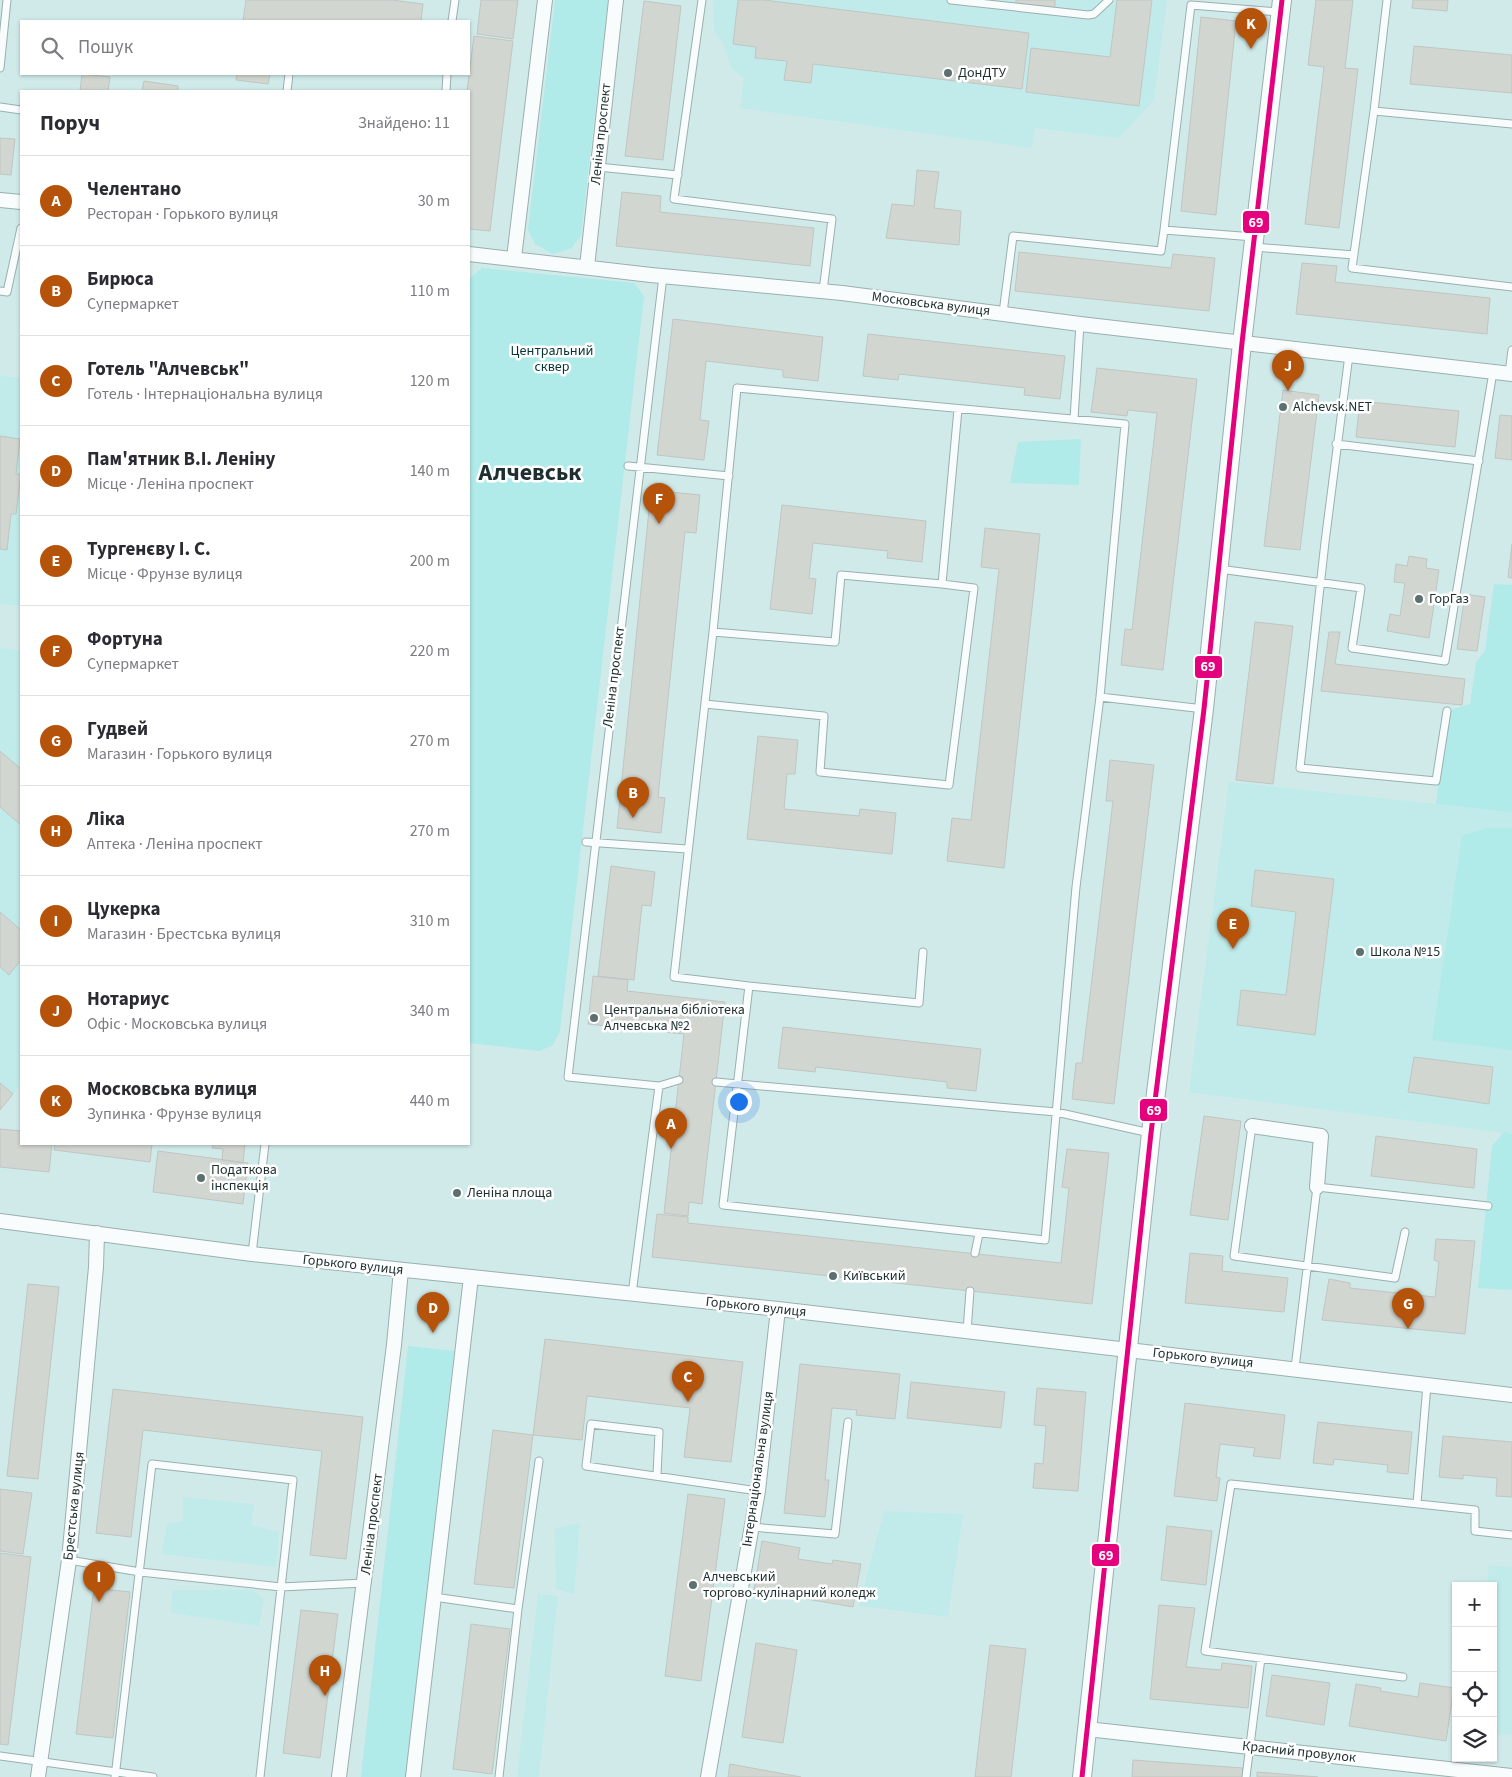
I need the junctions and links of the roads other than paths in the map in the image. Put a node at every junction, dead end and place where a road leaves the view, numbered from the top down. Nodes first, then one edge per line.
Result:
1 (7, 0) edge
2 (454, 0) edge
3 (545, 0) edge
4 (616, 0) edge
5 (702, 0) edge
6 (951, 0) edge
7 (1109, 0) edge
8 (1387, 0) edge
9 (1282, 6) edge
10 (452, 20) edge
11 (0, 68) edge
12 (289, 75) edge
13 (447, 75) edge
14 (287, 90) edge
15 (446, 90) edge
16 (0, 107) edge
17 (20, 110) edge
18 (1374, 111) junction
19 (1512, 124) edge
20 (598, 167) junction
21 (678, 175) junction
22 (0, 200) edge
23 (20, 202) edge
24 (1164, 230) junction
25 (20, 233) edge
26 (1254, 242) junction
27 (470, 254) edge
28 (1354, 255) junction
29 (514, 258) junction
30 (587, 267) junction
31 (663, 276) junction
32 (1512, 287) edge
33 (0, 291) edge
34 (823, 291) junction
35 (1003, 313) junction
36 (1080, 324) junction
37 (1242, 343) junction
38 (1512, 350) edge
39 (1349, 355) junction
40 (1493, 372) junction
41 (1510, 374) edge
42 (958, 409) junction
43 (1074, 419) junction
44 (1336, 444) junction
45 (1478, 460) junction
46 (628, 466) dead end
47 (639, 467) junction
48 (729, 476) junction
49 (1219, 569) junction
50 (1320, 583) junction
51 (942, 584) junction
52 (713, 632) junction
53 (1100, 697) junction
54 (705, 704) junction
55 (1204, 710) junction
56 (1447, 711) dead end
57 (586, 842) dead end
58 (595, 842) junction
59 (687, 849) junction
60 (923, 952) dead end
61 (749, 986) junction
62 (679, 1080) dead end
63 (716, 1082) dead end
64 (736, 1083) junction
65 (659, 1086) junction
66 (1056, 1112) junction
67 (1252, 1126) joint
68 (1151, 1133) junction
69 (265, 1145) edge
70 (1317, 1187) junction
71 (1488, 1206) dead end
72 (0, 1221) edge
73 (1405, 1232) dead end
74 (97, 1233) junction
75 (980, 1234) junction
76 (975, 1253) dead end
77 (252, 1254) junction
78 (1307, 1265) junction
79 (401, 1270) junction
80 (471, 1277) junction
81 (970, 1291) dead end
82 (632, 1294) junction
83 (778, 1309) junction
84 (967, 1331) junction
85 (1128, 1350) junction
86 (1295, 1368) junction
87 (1427, 1385) junction
88 (1512, 1395) edge
89 (848, 1422) dead end
90 (539, 1461) dead end
91 (657, 1475) junction
92 (758, 1491) junction
93 (1417, 1503) junction
94 (751, 1527) junction
95 (1512, 1535) edge
96 (69, 1560) junction
97 (140, 1572) junction
98 (365, 1583) junction
99 (281, 1587) junction
100 (434, 1597) junction
101 (518, 1609) junction
102 (1260, 1658) junction
103 (1402, 1678) dead end
104 (1087, 1729) junction
105 (1250, 1746) junction
106 (0, 1756) edge
107 (40, 1760) junction
108 (115, 1775) edge
109 (1512, 1776) edge
110 (38, 1777) edge
111 (153, 1777) edge
112 (260, 1777) edge
113 (339, 1777) edge
114 (414, 1777) edge
115 (499, 1777) edge
116 (708, 1777) edge
117 (1082, 1777) edge
118 (1246, 1777) edge

1 - 11 lane
2 - 10 lane
3 - 29 street
4 - 20 street, Леніна проспект
5 - 21 lane
6 - 7 lane
8 - 18 lane
9 - 24 lane
9 - 26 street
12 - 14 lane
13 - 15 lane
16 - 17 lane
18 - 19 lane
18 - 28 lane
20 - 21 lane
20 - 30 street, Леніна проспект
21 - 34 lane
22 - 23 street
24 - 26 lane
24 - 35 lane
25 - 33 lane
26 - 28 lane
26 - 37 street
27 - 29 street, Московська вулиця
28 - 32 lane
29 - 30 street, Московська вулиця
30 - 31 street, Московська вулиця
31 - 34 street, Московська вулиця
31 - 47 lane, Леніна проспект
34 - 35 street, Московська вулиця
35 - 36 street, Московська вулиця
36 - 37 street, Московська вулиця
36 - 43 lane
37 - 39 street, Московська вулиця
37 - 49 street
38 - 41 lane
39 - 40 street, Московська вулиця
39 - 44 lane
40 - 41 street, Московська вулиця
40 - 45 lane
42 - 43 lane
42 - 48 lane
42 - 51 lane
43 - 53 lane
44 - 45 lane
44 - 50 lane
45 - 50 lane
46 - 47 lane
47 - 48 lane
47 - 58 lane, Леніна проспект
48 - 52 lane
49 - 50 lane
49 - 55 street
50 - 56 lane
51 - 52 lane
51 - 54 lane
52 - 54 lane
53 - 55 lane
53 - 66 lane
54 - 59 lane
55 - 68 street
57 - 58 lane
58 - 59 lane
58 - 65 lane, Леніна проспект
59 - 61 lane
60 - 61 lane
61 - 64 lane
62 - 65 lane
63 - 64 lane
64 - 66 lane
64 - 75 lane
65 - 82 lane
66 - 68 lane
66 - 75 lane
67 - 70 street
67 - 78 lane
68 - 85 street
69 - 77 lane
70 - 71 lane
70 - 78 lane
72 - 74 street, Горького вулиця
73 - 78 lane
74 - 77 street, Горького вулиця
74 - 96 street, Брестська вулиця
75 - 76 lane
77 - 79 street, Горького вулиця
78 - 86 lane
79 - 80 street, Горького вулиця
79 - 98 street, Леніна проспект
80 - 82 street, Горького вулиця
80 - 100 street
81 - 84 lane
82 - 83 street, Горького вулиця
83 - 84 street, Горького вулиця
83 - 92 street, Інтернаціональна вулиця
84 - 85 street, Горького вулиця
85 - 86 street, Горького вулиця
85 - 104 street
86 - 87 street, Горького вулиця
87 - 88 street, Горького вулиця
87 - 93 lane
89 - 94 lane
90 - 101 lane
91 - 91 lane
91 - 92 lane
92 - 94 street, Інтернаціональна вулиця
93 - 95 lane
93 - 102 lane
94 - 116 street, Інтернаціональна вулиця
96 - 97 lane
96 - 107 street, Брестська вулиця
97 - 99 lane
97 - 99 lane
97 - 108 lane
98 - 99 lane
98 - 113 street, Леніна проспект
99 - 112 lane
100 - 101 lane
100 - 114 street
101 - 115 lane
102 - 103 lane
102 - 105 lane
104 - 105 street, Красний провулок
104 - 117 street
105 - 109 street, Красний провулок
105 - 118 lane
106 - 107 lane
107 - 108 lane
107 - 110 street, Брестська вулиця
108 - 111 lane

